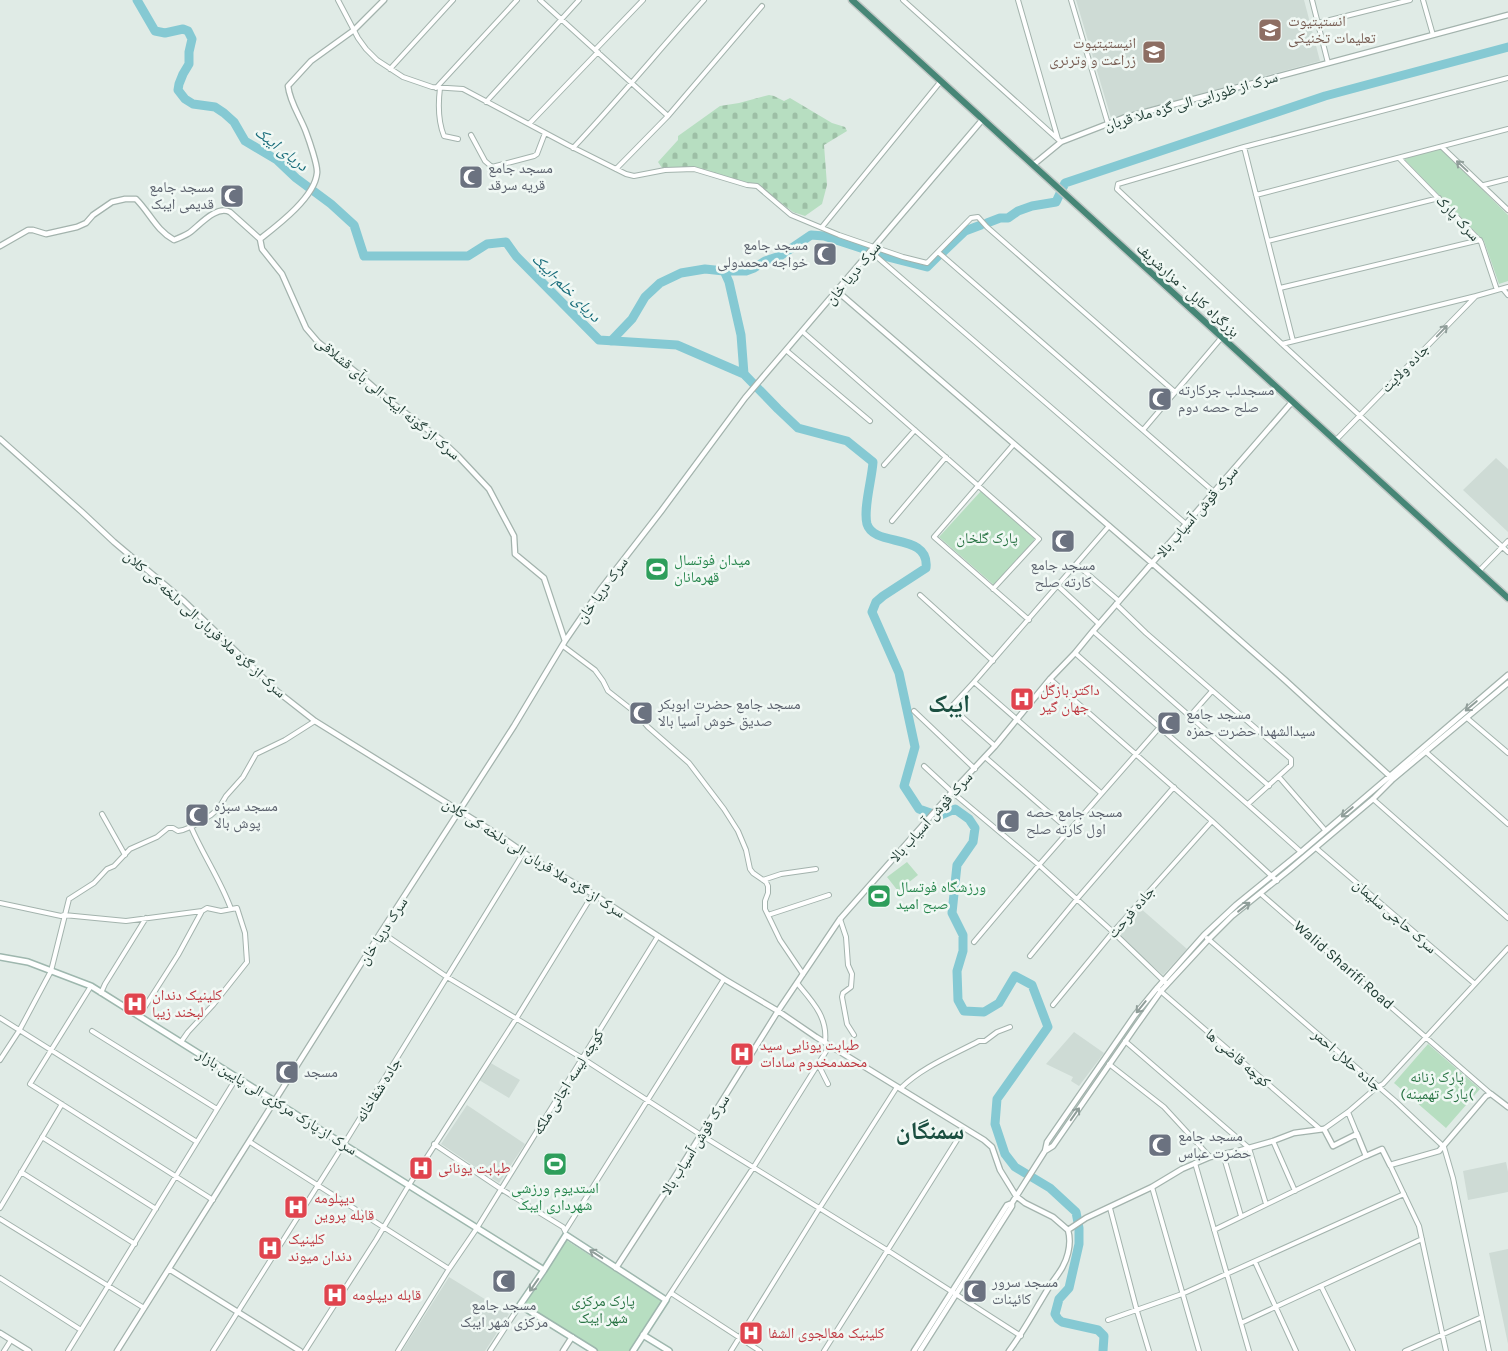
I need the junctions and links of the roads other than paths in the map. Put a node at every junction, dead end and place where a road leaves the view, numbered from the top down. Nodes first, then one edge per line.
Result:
1 (338, 0) edge
2 (384, 0) edge
3 (453, 0) edge
4 (517, 0) edge
5 (540, 0) edge
6 (578, 0) edge
7 (643, 0) edge
8 (704, 0) edge
9 (852, 0) edge
10 (903, 0) edge
11 (1018, 0) edge
12 (1072, 0) edge
13 (1312, 0) edge
14 (1410, 0) edge
15 (1423, 0) edge
16 (762, 6) dead end
17 (1508, 15) edge
18 (562, 19) junction
19 (1318, 23) junction
20 (354, 30) junction
21 (1433, 35) junction
22 (596, 51) junction
23 (1328, 63) junction
24 (390, 68) junction
25 (1508, 78) edge
26 (941, 81) junction
27 (631, 82) junction
28 (438, 88) junction
29 (486, 102) junction
30 (668, 116) junction
31 (983, 119) junction
32 (529, 124) junction
33 (1108, 124) junction
34 (1508, 129) edge
35 (545, 133) junction
36 (471, 135) dead end
37 (458, 139) dead end
38 (1060, 142) junction
39 (1442, 146) junction
40 (1244, 147) junction
41 (573, 148) junction
42 (1399, 158) junction
43 (1033, 165) junction
44 (616, 169) junction
45 (1508, 179) edge
46 (1483, 185) junction
47 (1256, 195) junction
48 (1439, 198) junction
49 (1508, 210) edge
50 (822, 227) junction
51 (260, 239) junction
52 (1480, 240) junction
53 (1268, 241) junction
54 (0, 246) edge
55 (874, 247) junction
56 (870, 251) junction
57 (938, 252) junction
58 (1508, 287) edge
59 (1280, 288) junction
60 (1503, 289) junction
61 (1497, 290) junction
62 (837, 291) junction
63 (1508, 295) edge
64 (1476, 296) junction
65 (802, 332) junction
66 (1222, 337) junction
67 (1293, 341) junction
68 (1282, 344) junction
69 (787, 351) junction
70 (1175, 392) junction
71 (1292, 402) junction
72 (1360, 416) junction
73 (870, 421) dead end
74 (915, 430) junction
75 (1144, 430) junction
76 (0, 440) edge
77 (1335, 441) junction
78 (1014, 444) junction
79 (946, 457) junction
80 (884, 465) dead end
81 (978, 486) junction
82 (1214, 492) junction
83 (892, 521) dead end
84 (1186, 524) junction
85 (1109, 526) junction
86 (1508, 541) edge
87 (1502, 546) junction
88 (1508, 552) edge
89 (1152, 563) junction
90 (1076, 564) junction
91 (1479, 571) junction
92 (1058, 586) junction
93 (993, 589) junction
94 (1505, 592) edge
95 (920, 595) dead end
96 (1508, 598) edge
97 (1117, 602) junction
98 (1029, 620) junction
99 (1100, 624) junction
100 (1093, 631) junction
101 (564, 644) junction
102 (1075, 653) junction
103 (993, 660) junction
104 (1508, 675) edge
105 (1050, 679) junction
106 (974, 682) junction
107 (1508, 683) edge
108 (1212, 690) junction
109 (914, 711) dead end
110 (1190, 716) junction
111 (1467, 718) junction
112 (1017, 719) junction
113 (316, 721) junction
114 (1159, 728) junction
115 (995, 746) junction
116 (1426, 752) junction
117 (1508, 753) edge
118 (1136, 754) junction
119 (985, 757) junction
120 (924, 766) dead end
121 (975, 768) junction
122 (1278, 777) junction
123 (1392, 777) junction
124 (1269, 786) junction
125 (1174, 787) junction
126 (952, 792) junction
127 (1101, 793) junction
128 (1373, 799) junction
129 (1248, 804) junction
130 (460, 812) junction
131 (102, 814) dead end
132 (1212, 820) junction
133 (1508, 824) edge
134 (192, 827) junction
135 (1069, 830) junction
136 (1325, 830) junction
137 (1316, 848) junction
138 (524, 852) junction
139 (1301, 852) junction
140 (125, 855) junction
141 (1039, 864) junction
142 (816, 869) dead end
143 (1273, 876) junction
144 (763, 880) junction
145 (1277, 881) junction
146 (593, 894) junction
147 (1261, 894) junction
148 (828, 895) dead end
149 (1077, 899) junction
150 (0, 903) edge
151 (231, 909) junction
152 (202, 911) junction
153 (64, 915) junction
154 (768, 915) junction
155 (146, 918) junction
156 (1508, 918) edge
157 (840, 920) junction
158 (381, 932) junction
159 (1113, 932) junction
160 (1204, 935) junction
161 (658, 936) junction
162 (1209, 939) junction
163 (974, 942) dead end
164 (1508, 948) edge
165 (1030, 956) dead end
166 (0, 957) edge
167 (51, 971) junction
168 (803, 974) junction
169 (447, 977) junction
170 (724, 979) junction
171 (797, 983) junction
172 (1165, 983) junction
173 (1475, 984) junction
174 (91, 986) junction
175 (1159, 990) junction
176 (102, 993) junction
177 (1053, 1005) dead end
178 (778, 1011) junction
179 (139, 1016) junction
180 (0, 1018) edge
181 (516, 1019) junction
182 (1010, 1027) dead end
183 (19, 1030) junction
184 (92, 1031) dead end
185 (854, 1035) dead end
186 (1426, 1037) junction
187 (1126, 1041) junction
188 (181, 1042) junction
189 (824, 1042) junction
190 (830, 1045) junction
191 (50, 1051) junction
192 (582, 1058) junction
193 (0, 1060) edge
194 (818, 1064) junction
195 (1109, 1064) junction
196 (237, 1077) junction
197 (828, 1084) dead end
198 (899, 1087) junction
199 (1377, 1087) junction
200 (1491, 1094) junction
201 (276, 1101) junction
202 (647, 1101) junction
203 (62, 1104) junction
204 (1508, 1107) edge
205 (217, 1109) junction
206 (1348, 1112) junction
207 (964, 1129) junction
208 (1322, 1129) junction
209 (1357, 1134) junction
210 (701, 1135) junction
211 (42, 1138) junction
212 (1273, 1141) junction
213 (197, 1142) junction
214 (250, 1142) junction
215 (344, 1144) junction
216 (434, 1144) junction
217 (1444, 1147) junction
218 (1249, 1148) junction
219 (1045, 1151) junction
220 (1222, 1154) junction
221 (1366, 1156) junction
222 (1210, 1157) junction
223 (1195, 1163) junction
224 (1390, 1165) junction
225 (753, 1168) junction
226 (21, 1172) junction
227 (176, 1176) junction
228 (318, 1185) junction
229 (408, 1185) junction
230 (1152, 1187) junction
231 (501, 1189) junction
232 (1295, 1191) junction
233 (1018, 1193) junction
234 (1404, 1194) junction
235 (213, 1200) junction
236 (1266, 1204) junction
237 (0, 1208) edge
238 (1110, 1208) junction
239 (156, 1209) junction
240 (819, 1209) junction
241 (1241, 1216) junction
242 (0, 1219) edge
243 (384, 1228) junction
244 (477, 1228) junction
245 (1070, 1228) junction
246 (1214, 1230) junction
247 (566, 1233) junction
248 (1422, 1239) junction
249 (135, 1244) junction
250 (887, 1250) junction
251 (1255, 1262) junction
252 (616, 1268) junction
253 (169, 1269) junction
254 (449, 1269) junction
255 (544, 1270) junction
256 (1227, 1274) junction
257 (0, 1278) edge
258 (108, 1286) junction
259 (1322, 1286) junction
260 (671, 1293) junction
261 (953, 1294) junction
262 (1182, 1294) junction
263 (666, 1300) junction
264 (520, 1305) junction
265 (1276, 1307) junction
266 (144, 1308) junction
267 (1137, 1311) junction
268 (238, 1312) junction
269 (1482, 1317) junction
270 (1108, 1320) dead end
271 (1241, 1323) junction
272 (81, 1330) junction
273 (0, 1333) edge
274 (1442, 1334) junction
275 (643, 1335) junction
276 (1021, 1336) junction
277 (572, 1337) junction
278 (739, 1337) junction
279 (11, 1340) junction
280 (4, 1351) edge
281 (29, 1351) edge
282 (68, 1351) edge
283 (117, 1351) edge
284 (213, 1351) edge
285 (300, 1351) edge
286 (304, 1351) edge
287 (398, 1351) edge
288 (490, 1351) edge
289 (563, 1351) edge
290 (594, 1351) edge
291 (633, 1351) edge
292 (669, 1351) edge
293 (731, 1351) edge
294 (760, 1351) edge
295 (824, 1351) edge
296 (914, 1351) edge
297 (920, 1351) edge
298 (1009, 1351) edge
299 (1149, 1351) edge
300 (1199, 1351) edge
301 (1249, 1351) edge
302 (1296, 1351) edge
303 (1353, 1351) edge
304 (1405, 1351) edge
305 (1446, 1351) edge
306 (1489, 1351) edge

1 - 20 street
2 - 20 street
3 - 24 street
4 - 28 street
5 - 18 street
6 - 18 street
7 - 22 street
8 - 27 street
9 - 26 highway, بزرگراه کابل - مزارشریف
10 - 38 street
11 - 38 street
12 - 33 street
13 - 19 street
14 - 19 street
15 - 21 street
16 - 30 street
17 - 21 street, سرک از ظورایی الی گزه ملا قربان
18 - 22 street
18 - 29 street
19 - 23 street
20 - 24 street
20 - 51 street
21 - 23 street, سرک از ظورایی الی گزه ملا قربان
22 - 27 street
22 - 32 street
23 - 33 street, سرک از ظورایی الی گزه ملا قربان
24 - 28 street
25 - 40 street
26 - 31 highway, بزرگراه کابل - مزارشریف
26 - 50 street
27 - 30 street
27 - 41 street
28 - 29 street
28 - 37 street
29 - 32 street
30 - 44 street
31 - 43 highway, بزرگراه کابل - مزارشریف
31 - 55 street, سرک دریا خان
32 - 35 street
33 - 38 street, سرک از ظورایی الی گزه ملا قربان
34 - 39 street
35 - 36 street
35 - 41 street
38 - 43 street, سرک از ظورایی الی گزه ملا قربان
39 - 42 street
46 -> 39 street
40 - 47 street
40 - 68 street
41 - 44 street
42 - 47 street
42 - 48 street, سرک پارک
43 - 66 highway, بزرگراه کابل - مزارشریف
44 - 50 street
45 - 46 street
46 - 49 street
47 - 53 street
48 - 52 street, سرک پارک
48 - 53 street
50 - 55 street
51 - 54 street, سرک از گونه ایبک الی بآی قشلاقی
51 - 101 street, سرک از گونه ایبک الی بآی قشلاقی
52 - 59 street
52 - 61 street, سرک پارک
53 - 59 street
55 - 56 street, سرک دریا خان
55 - 57 street
56 - 62 street, سرک دریا خان
56 - 84 street
57 - 70 street
57 - 75 street
58 - 60 street
59 - 67 street
60 - 61 street
60 - 63 street
61 - 64 street
62 - 65 street, سرک دریا خان
62 - 78 street
64 - 67 street
72 -> 64 street, جاده ولایت
65 - 69 street, سرک دریا خان
65 - 74 street
66 - 70 street
66 - 71 highway, بزرگراه کابل - مزارشریف
67 - 68 street
68 - 72 street
69 - 73 street
69 - 101 street, سرک دریا خان
70 - 75 street
71 - 77 highway, بزرگراه کابل - مزارشریف
71 - 82 street, سرک قوش آسیاب بالا
72 - 77 street, جاده ولایت
72 - 87 street
74 - 79 street
74 - 80 street
75 - 82 street
76 - 113 street, سرک از گزه ملا قربان الی دلخه کی کلان
77 - 91 highway, بزرگراه کابل - مزارشریف
78 - 81 street
78 - 85 street
79 - 81 street
79 - 83 street
81 - 93 street
81 - 93 street
82 - 84 street, سرک قوش آسیاب بالا
84 - 89 street, سرک قوش آسیاب بالا
85 - 89 street
85 - 90 street
86 - 87 street
87 - 88 street
87 - 91 street
89 - 97 street, سرک قوش آسیاب بالا
89 - 123 street
90 - 92 street
90 - 97 street
91 - 94 highway, بزرگراه کابل - مزارشریف
92 - 98 street
92 - 99 street
93 - 98 street
94 - 96 highway, بزرگراه کابل - مزارشریف
95 - 103 street
97 - 99 street, سرک قوش آسیاب بالا
97 - 108 street
98 - 103 street
99 - 100 street, سرک قوش آسیاب بالا
100 - 102 street, سرک قوش آسیاب بالا
100 - 110 street
101 - 130 street, سرک دریا خان
101 - 144 street
102 - 105 street, سرک قوش آسیاب بالا
102 - 114 street
103 - 106 street
104 -> 123 street
105 - 112 street, سرک قوش آسیاب بالا
105 - 118 street
106 - 112 street
106 - 115 street
107 - 111 street
108 - 110 street
108 - 122 street
109 - 121 street
110 - 124 street
111 - 116 street
111 - 117 street
112 - 115 street, سرک قوش آسیاب بالا
112 - 127 street
113 - 130 street, سرک از گزه ملا قربان الی دلخه کی کلان
113 - 134 street
114 - 118 street
114 - 129 street
115 - 119 street, سرک قوش آسیاب بالا
116 - 123 street
116 - 133 street
118 - 125 street
118 - 127 street
119 - 121 street, سرک قوش آسیاب بالا
119 - 135 street
120 - 126 street
121 - 126 street, سرک قوش آسیاب بالا
122 - 124 street
122 - 136 street
123 - 128 street
123 -> 136 street
124 - 129 street
125 - 132 street
125 - 149 street
126 - 141 street
126 - 157 street, سرک قوش آسیاب بالا
127 - 135 street
128 - 137 street
128 - 156 street
129 - 139 street
130 - 138 street, سرک از گزه ملا قربان الی دلخه کی کلان
130 - 158 street, سرک دریا خان
131 - 140 street
132 - 143 street
132 - 159 street, جاده فرحت
134 - 140 street
134 - 151 street
135 - 141 street
136 - 139 street
137 - 145 street
137 - 173 street, سرک حاجی سلیمان
138 - 146 street, سرک از گزه ملا قربان الی دلخه کی کلان
138 - 169 street, جاده شفاخانه
139 - 143 street
140 - 153 street
141 - 149 street
141 - 163 street
142 - 144 street
143 - 145 street
143 - 160 street
144 - 154 street
145 - 147 street
146 - 161 street, سرک از گزه ملا قربان الی دلخه کی کلان
146 - 181 street
162 -> 147 street
147 - 186 street, Walid Sharifi Road
148 - 154 street
149 - 159 street
149 - 165 street
150 - 153 street
151 - 152 street
151 - 188 street
152 - 155 street
152 - 179 street
153 - 155 street
153 - 167 street
154 - 168 street
155 - 176 street
157 - 168 street, سرک قوش آسیاب بالا
157 - 185 street
158 - 169 street
158 - 201 street, سرک دریا خان
159 - 172 street
159 - 177 street, جاده فرحت
160 - 162 street, جاده حلال احمر
160 - 172 street
161 - 170 street, سرک از گزه ملا قربان الی دلخه کی کلان
161 - 192 street, کوچه لیسه اجانی ملکه
162 - 172 street
162 - 199 street, جاده حلال احمر
164 - 173 street
166 - 167 main road, سرک از پارک مرکزی الی پایین بازار
167 - 174 main road, سرک از پارک مرکزی الی پایین بازار
167 - 183 street
168 - 171 street, سرک قوش آسیاب بالا
169 - 181 street
169 - 215 street, جاده شفاخانه
170 - 178 street, سرک از گزه ملا قربان الی دلخه کی کلان
170 - 202 street
171 - 178 street, سرک قوش آسیاب بالا
171 - 189 street
172 - 175 street
173 - 186 street
174 - 176 main road, سرک از پارک مرکزی الی پایین بازار
174 - 191 street
175 - 187 street
175 - 208 street, کوچه قاضی ها
175 -> 219 street
176 - 179 main road, سرک از پارک مرکزی الی پایین بازار
178 - 189 street, سرک از گزه ملا قربان الی دلخه کی کلان
178 - 210 street, سرک قوش آسیاب بالا
179 - 188 main road, سرک از پارک مرکزی الی پایین بازار
180 - 183 street
181 - 192 street
181 - 216 street
182 - 198 street
183 - 191 street
183 - 193 street
184 - 205 street
186 - 199 street
186 - 200 street, Walid Sharifi Road
187 - 195 street
187 - 218 street
188 - 196 main road, سرک از پارک مرکزی الی پایین بازار
189 - 190 street, سرک از گزه ملا قربان الی دلخه کی کلان
190 - 194 street
190 - 198 street, سرک از گزه ملا قربان الی دلخه کی کلان
191 - 203 street
191 - 213 street
192 - 202 street
192 - 231 street, کوچه لیسه اجانی ملکه
194 - 197 street
194 - 225 street
219 -> 195 street
195 - 222 street
196 - 201 main road, سرک از پارک مرکزی الی پایین بازار
196 - 205 street
198 - 207 street, سرک از گزه ملا قربان الی دلخه کی کلان
198 - 240 street
199 - 206 street
199 - 217 street, جاده حلال احمر
200 - 204 street
200 - 217 street
201 - 214 street, سرک دریا خان
201 - 215 main road, سرک از پارک مرکزی الی پایین بازار
202 - 210 street
202 - 247 street
203 - 211 street
203 - 227 street
205 - 213 street
206 - 208 street
206 - 209 street
207 - 233 street, سرک از گزه ملا قربان الی دلخه کی کلان
207 - 250 street
208 - 209 street
208 - 212 street
209 - 221 street
210 - 225 street
210 - 252 street, سرک قوش آسیاب بالا
211 - 226 street
211 - 239 street
212 - 218 street
212 - 232 street
213 - 227 street
214 - 228 street
214 - 235 street, سرک دریا خان
215 - 228 street, جاده شفاخانه
215 - 229 main road, سرک از پارک مرکزی الی پایین بازار
216 - 229 street
216 - 231 street
217 - 224 street
217 - 269 street
218 - 220 street
218 - 236 street
219 - 233 street
220 - 222 street
220 - 241 street
221 - 224 street
221 - 232 street
222 - 223 street
223 - 230 street
223 - 246 street
224 - 234 street
225 - 240 street
225 - 260 street
226 - 237 street
226 - 249 street
227 - 235 street
227 - 239 street
228 - 243 street
228 - 268 street, جاده شفاخانه
229 - 243 street
229 - 244 main road, سرک از پارک مرکزی الی پایین بازار
230 - 238 street
230 - 262 street
231 - 244 street, کوچه لیسه اجانی ملکه
231 - 247 street
232 - 236 street
233 - 245 street, سرک از گزه ملا قربان الی دلخه کی کلان
233 - 261 street
234 - 248 street
234 - 251 street
235 - 253 street, سرک دریا خان
236 - 241 street
238 - 245 street
238 - 267 street
239 - 249 street
240 - 250 street
240 - 278 street
241 - 246 street
242 - 258 street
243 - 254 street
243 - 286 street
244 - 254 street, کوچه لیسه اجانی ملکه
244 - 255 main road, سرک از پارک مرکزی الی پایین بازار
245 - 276 street
246 - 256 street
252 -> 247 main road
247 - 255 main road
248 - 259 street
248 - 274 street
249 - 258 street
250 - 261 street
250 - 295 street
251 - 256 street
251 - 265 street
252 - 263 main road
253 - 266 street, سرک دریا خان
253 - 268 street
254 - 287 street, کوچه لیسه اجانی ملکه
255 -> 264 main road
256 - 262 street
256 - 271 street
257 - 272 street
258 - 266 street
258 - 272 street
259 - 265 street
259 - 303 street
260 - 263 street
260 - 278 street
261 - 276 street
261 - 296 street
261 - 297 street
262 - 267 street
262 - 300 street
263 - 275 main road
264 - 277 main road
264 - 288 street
265 - 271 street
265 - 302 street
266 - 283 street, سرک دریا خان
267 - 270 street
267 - 299 street
268 - 284 street, جاده شفاخانه
268 - 285 street
269 - 274 street
269 - 306 street
271 - 301 street
272 - 282 street
273 - 279 street
274 - 304 street
274 - 305 street
275 - 291 main road
275 - 292 main road
276 - 298 street
277 - 289 street
277 - 290 main road
278 - 293 street
278 - 294 street
279 - 280 street
279 - 281 street

